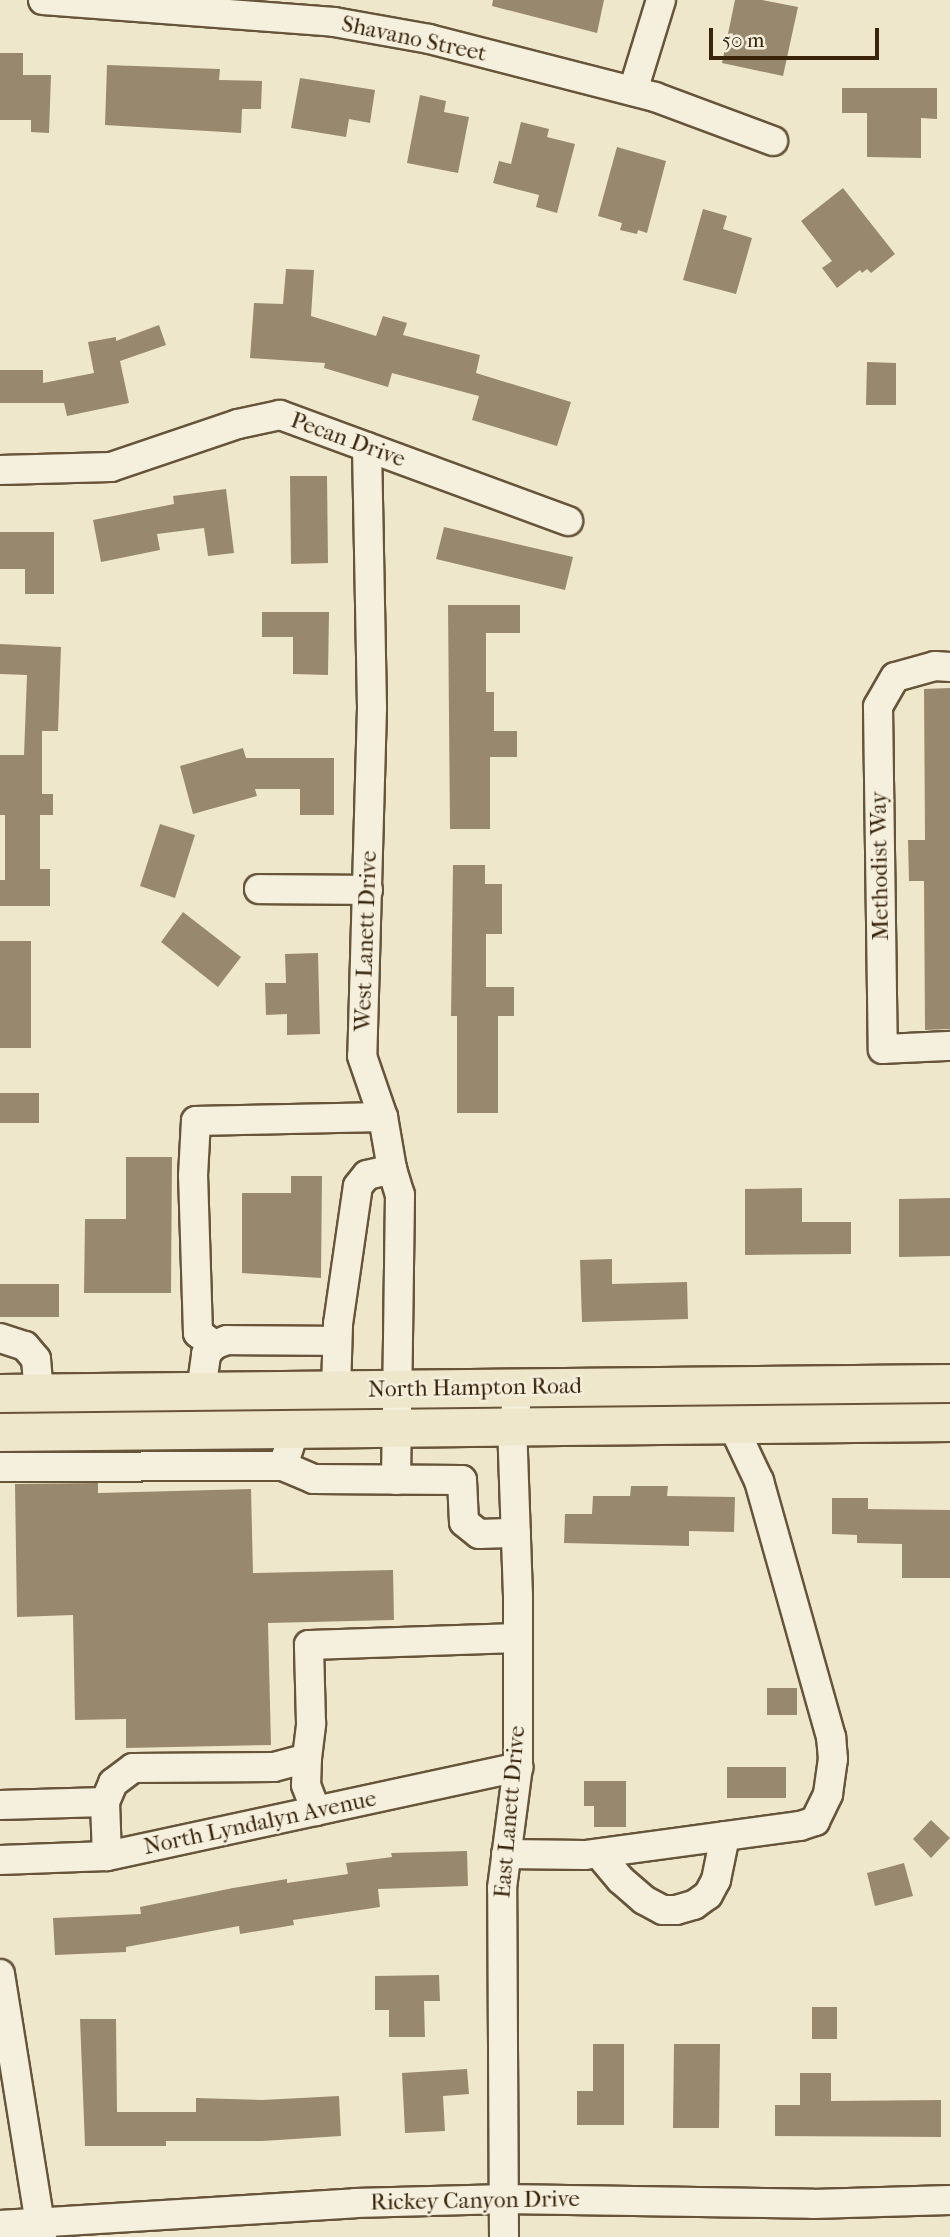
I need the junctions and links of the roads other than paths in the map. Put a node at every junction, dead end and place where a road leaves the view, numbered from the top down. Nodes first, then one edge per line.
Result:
1 (43, 0) edge
2 (660, 0) edge
3 (634, 91) junction
4 (773, 141) dead end
5 (367, 447) junction
6 (0, 470) edge
7 (568, 521) dead end
8 (950, 667) edge
9 (259, 889) dead end
10 (368, 890) junction
11 (950, 1046) edge
12 (383, 1117) junction
13 (392, 1169) junction
14 (0, 1338) edge
15 (337, 1341) junction
16 (214, 1345) junction
17 (950, 1383) edge
18 (516, 1387) junction
19 (336, 1389) junction
20 (398, 1389) junction
21 (295, 1390) junction
22 (201, 1391) junction
23 (54, 1392) junction
24 (0, 1393) edge
25 (950, 1422) edge
26 (732, 1424) junction
27 (512, 1427) junction
28 (395, 1428) junction
29 (295, 1429) junction
30 (70, 1431) junction
31 (0, 1432) edge
32 (283, 1466) junction
33 (0, 1467) edge
34 (396, 1480) junction
35 (516, 1532) junction
36 (518, 1637) junction
37 (307, 1758) junction
38 (518, 1767) junction
39 (105, 1802) junction
40 (0, 1805) edge
41 (316, 1811) junction
42 (726, 1836) junction
43 (506, 1854) junction
44 (599, 1854) junction
45 (107, 1856) junction
46 (0, 1860) edge
47 (0, 1975) edge
48 (503, 2199) junction
49 (950, 2200) edge
50 (0, 2225) edge
51 (40, 2230) edge
52 (504, 2237) edge

1 - 3 street, Shavano Street
2 - 3 street
3 - 4 street, Shavano Street
5 - 6 street, Pecan Drive
5 - 7 street, Pecan Drive
5 - 10 street, West Lanett Drive
8 - 11 street, Methodist Way
9 - 10 street
10 - 12 street, West Lanett Drive
12 - 13 street, West Lanett Drive
12 - 16 street
13 - 15 street
13 - 20 street, West Lanett Drive
14 - 23 street
15 - 16 street
15 - 19 street
16 - 22 street
17 - 18 main road, North Hampton Road
18 - 20 main road, North Hampton Road
18 - 27 street, East Lanett Drive
19 - 20 main road, North Hampton Road
19 - 21 main road, North Hampton Road
20 - 28 street, West Lanett Drive
21 - 22 main road, North Hampton Road
21 - 29 main road
22 - 23 main road, North Hampton Road
23 - 24 main road, North Hampton Road
23 - 30 main road
25 - 26 main road, North Hampton Road
26 - 27 main road, North Hampton Road
26 - 42 street
27 - 28 main road, North Hampton Road
27 - 35 street, East Lanett Drive
28 - 29 main road, North Hampton Road
28 - 34 street, West Lanett Drive
29 - 30 main road, North Hampton Road
29 - 32 street
30 - 31 main road, North Hampton Road
32 - 33 street
32 - 34 street
34 - 35 street
35 - 36 street, East Lanett Drive
36 - 37 street
36 - 38 street, East Lanett Drive
37 - 39 street
37 - 41 street
38 - 41 street, North Lyndalyn Avenue
38 - 43 street, East Lanett Drive
39 - 40 street
39 - 45 street
41 - 45 street, North Lyndalyn Avenue
42 - 44 street
42 - 44 street
43 - 44 street
43 - 48 street, East Lanett Drive
45 - 46 street, North Lyndalyn Avenue
47 - 51 street
48 - 49 street, Rickey Canyon Drive
48 - 51 street, Rickey Canyon Drive
48 - 52 street, East Lanett Drive
50 - 51 street, Rickey Canyon Drive

